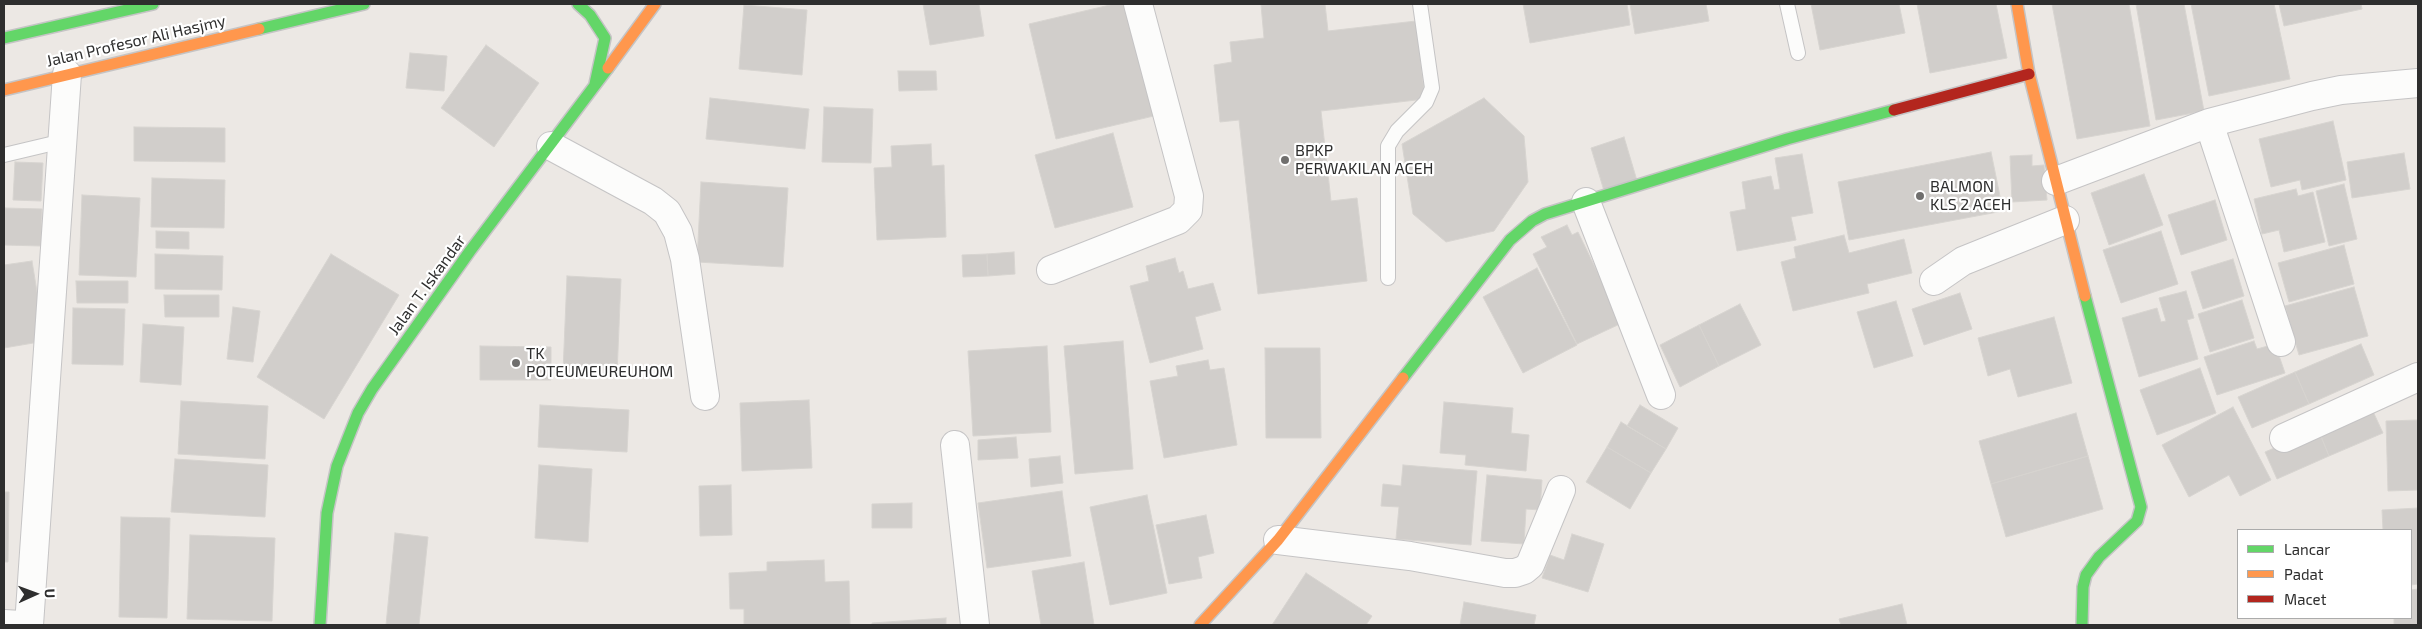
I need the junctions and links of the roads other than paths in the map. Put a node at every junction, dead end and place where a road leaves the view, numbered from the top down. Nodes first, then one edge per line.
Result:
1 (153, 4) edge
2 (364, 4) edge
3 (578, 4) edge
4 (656, 4) edge
5 (1138, 4) edge
6 (1420, 4) edge
7 (1787, 4) edge
8 (2017, 4) edge
9 (4, 38) edge
10 (1798, 54) dead end
11 (68, 74) junction
12 (2029, 74) junction
13 (2418, 83) edge
14 (595, 84) junction
15 (4, 90) edge
16 (2208, 123) junction
17 (63, 141) junction
18 (551, 146) junction
19 (4, 155) edge
20 (2056, 181) junction
21 (1586, 202) junction
22 (2065, 220) junction
23 (1051, 270) dead end
24 (1388, 278) dead end
25 (1934, 281) dead end
26 (2281, 342) dead end
27 (2418, 377) edge
28 (1662, 395) dead end
29 (705, 396) dead end
30 (2284, 438) dead end
31 (955, 445) dead end
32 (1561, 490) dead end
33 (1278, 540) junction
34 (4, 624) edge
35 (21, 625) edge
36 (29, 625) edge
37 (320, 625) edge
38 (976, 625) edge
39 (1200, 625) edge
40 (2082, 625) edge

1 - 9 street, Jalan Profesor Ali Hasjmy
2 - 11 street, Jalan Profesor Ali Hasjmy
3 - 14 street
4 - 14 street, Jalan T. Iskandar
5 - 23 street
6 - 24 lane
7 - 10 lane
8 - 12 street
11 - 15 street, Jalan Profesor Ali Hasjmy
11 - 17 street
12 - 20 street
12 - 21 street
13 - 16 street
14 - 18 street, Jalan T. Iskandar
16 - 20 street
16 - 26 street
17 - 19 lane
17 - 36 street
18 - 29 street
18 - 37 street, Jalan T. Iskandar
20 - 22 street
21 - 28 street
21 - 33 street
22 - 25 street
22 - 40 street
27 - 30 street
31 - 38 street
32 - 33 street
33 - 39 street
34 - 35 street

